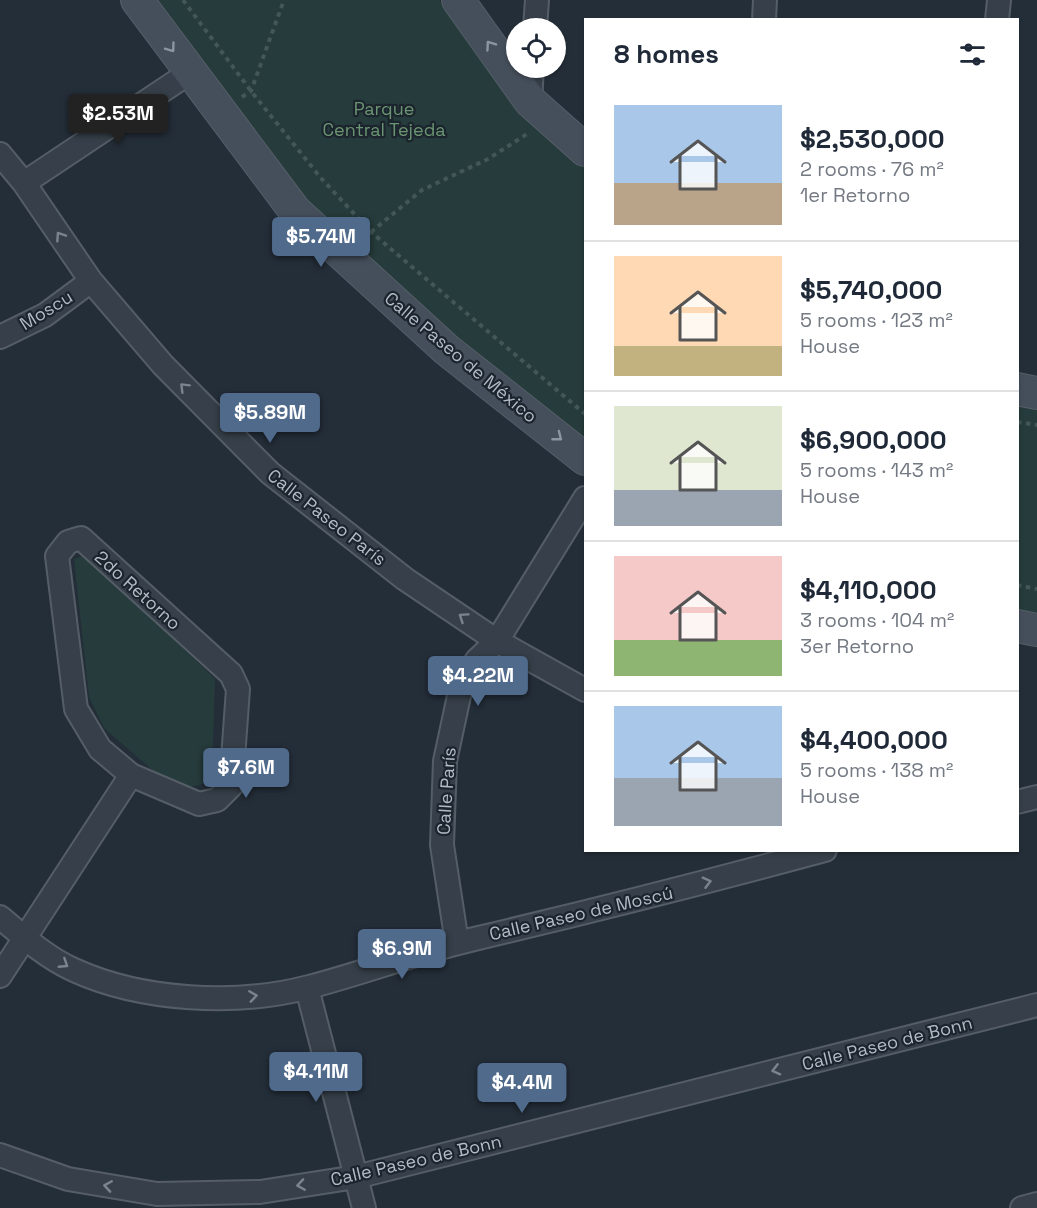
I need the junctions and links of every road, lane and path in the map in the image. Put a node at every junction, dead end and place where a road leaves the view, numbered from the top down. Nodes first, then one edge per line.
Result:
1 (137, 0) edge
2 (183, 0) edge
3 (284, 0) edge
4 (458, 0) edge
5 (537, 0) edge
6 (765, 0) edge
7 (999, 0) edge
8 (536, 18) edge
9 (764, 18) edge
10 (997, 18) edge
11 (189, 73) junction
12 (532, 78) edge
13 (250, 91) junction
14 (220, 113) junction
15 (533, 115) junction
16 (584, 149) edge
17 (0, 153) edge
18 (24, 183) junction
19 (371, 232) junction
20 (91, 281) junction
21 (0, 337) edge
22 (1019, 389) edge
23 (1037, 393) edge
24 (584, 413) edge
25 (1019, 422) edge
26 (1037, 425) edge
27 (584, 458) edge
28 (584, 500) edge
29 (1019, 585) edge
30 (1037, 589) edge
31 (1019, 626) edge
32 (1037, 630) edge
33 (497, 641) junction
34 (584, 689) edge
35 (132, 775) junction
36 (1037, 797) edge
37 (1019, 802) edge
38 (818, 852) edge
39 (0, 917) edge
40 (26, 940) junction
41 (457, 943) junction
42 (0, 976) edge
43 (307, 988) junction
44 (1037, 1005) edge
45 (0, 1155) edge
46 (356, 1177) junction
47 (1037, 1204) edge
48 (364, 1208) edge
49 (1022, 1208) edge

1 -> 11 main road, Calle Paseo de México
2 - 13 path
3 - 13 path
15 -> 4 main road
5 - 8 street
6 - 9 street
7 - 10 street
11 - 14 main road, Calle Paseo de México
11 - 18 street
12 - 15 street
13 - 14 path
13 - 19 path
14 -> 27 main road, Calle Paseo de México
15 - 16 main road
15 - 19 path
17 - 18 street, Calle Paseo París
20 -> 18 street, Calle Paseo París
19 - 24 path
20 - 21 street, Moscu
33 -> 20 street, Calle Paseo París
22 - 23 main road
25 - 26 path
28 - 33 street, Calle París
29 - 30 path
31 - 32 main road
33 - 34 street, Calle Paseo París
33 - 41 street, Calle París
35 - 35 street, 2do Retorno
35 - 40 street
36 - 37 street
41 -> 38 street, Calle Paseo de Moscú
39 - 40 street, Calle Paseo de Moscú
40 - 42 street
40 -> 43 street, Calle Paseo de Moscú
41 - 43 street, Calle Paseo de Moscú
43 - 46 street
44 -> 46 street, Calle Paseo de Bonn
46 -> 45 street, Calle Paseo de Bonn
46 - 48 street
47 - 49 street

